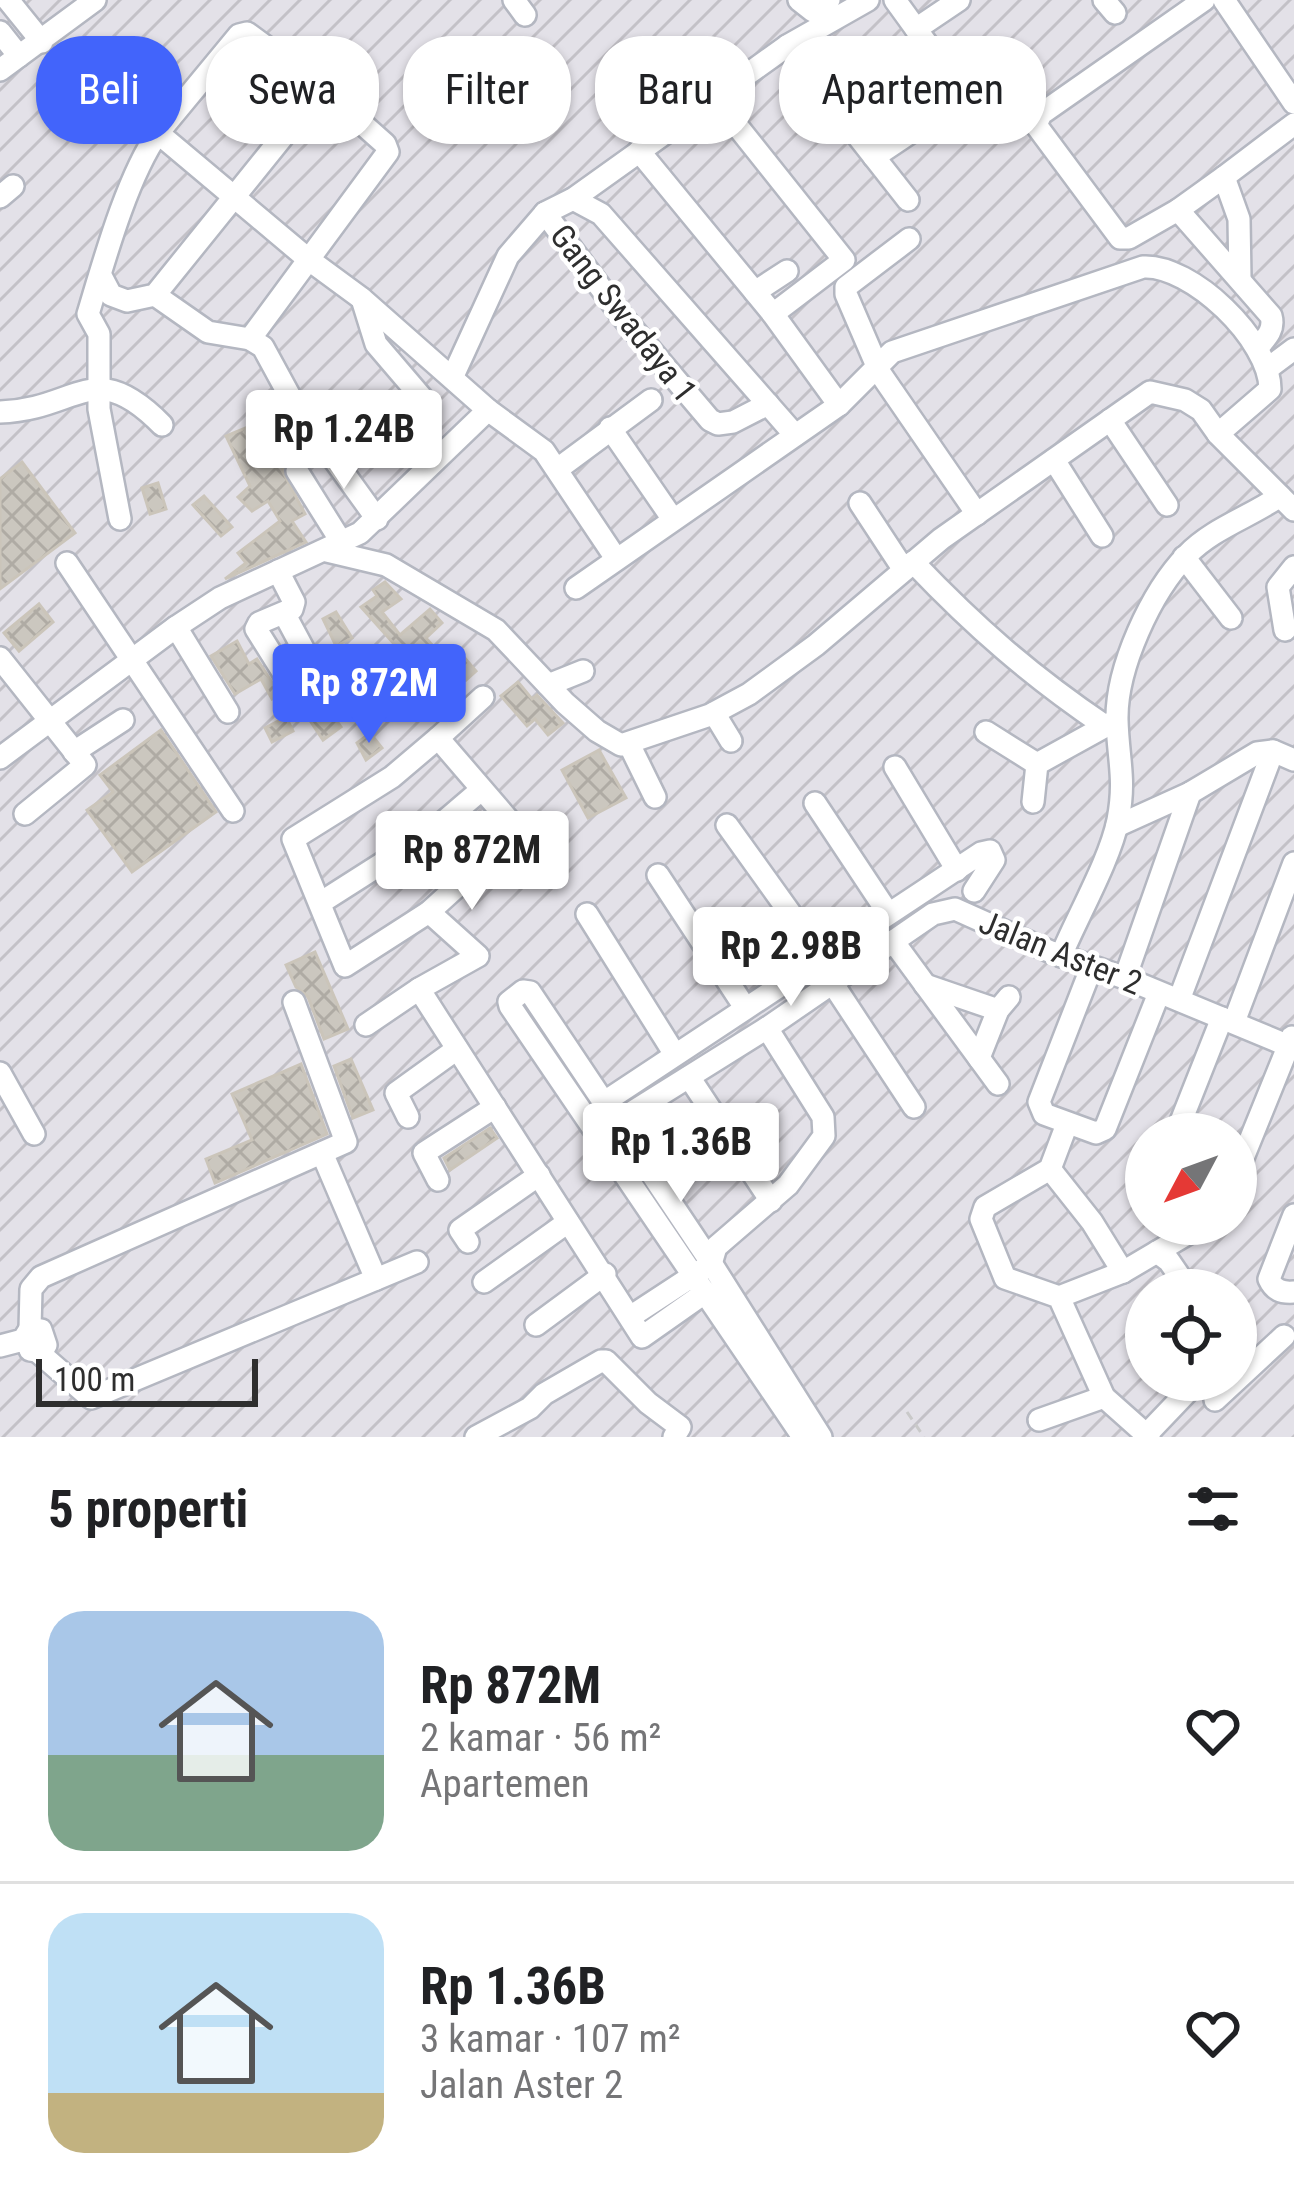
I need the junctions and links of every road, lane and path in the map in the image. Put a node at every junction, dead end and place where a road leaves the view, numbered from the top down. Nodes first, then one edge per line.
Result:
1 (8, 0) edge
2 (95, 0) edge
3 (799, 0) edge
4 (829, 0) edge
5 (868, 0) edge
6 (895, 0) edge
7 (959, 0) edge
8 (1204, 0) edge
9 (1224, 0) edge
10 (916, 28) junction
11 (0, 32) edge
12 (37, 36) edge
13 (50, 36) edge
14 (805, 36) edge
15 (36, 46) edge
16 (19, 56) junction
17 (0, 70) edge
18 (206, 75) edge
19 (1294, 103) edge
20 (182, 104) edge
21 (1294, 124) edge
22 (379, 137) edge
23 (150, 144) edge
24 (172, 144) edge
25 (277, 144) edge
26 (649, 144) edge
27 (755, 144) edge
28 (864, 144) edge
29 (639, 151) junction
30 (874, 157) junction
31 (1224, 177) junction
32 (236, 195) junction
33 (573, 200) junction
34 (908, 200) dead end
35 (1178, 209) junction
36 (545, 213) junction
37 (909, 239) dead end
38 (308, 259) junction
39 (787, 271) dead end
40 (101, 276) junction
41 (1240, 278) junction
42 (754, 292) junction
43 (154, 295) junction
44 (362, 298) junction
45 (773, 314) junction
46 (250, 339) junction
47 (1294, 350) edge
48 (1262, 358) junction
49 (453, 376) junction
50 (882, 376) junction
51 (99, 387) junction
52 (422, 399) dead end
53 (651, 400) dead end
54 (768, 404) junction
55 (839, 405) junction
56 (488, 410) junction
57 (0, 412) edge
58 (1110, 420) junction
59 (162, 425) dead end
60 (610, 428) junction
61 (1218, 434) junction
62 (795, 435) junction
63 (1054, 460) junction
64 (559, 468) junction
65 (297, 471) dead end
66 (860, 503) dead end
67 (1287, 503) edge
68 (1167, 506) dead end
69 (977, 514) junction
70 (672, 518) junction
71 (120, 519) dead end
72 (377, 519) junction
73 (1102, 536) dead end
74 (335, 547) junction
75 (615, 557) junction
76 (1184, 557) junction
77 (67, 563) dead end
78 (909, 566) junction
79 (1294, 567) edge
80 (278, 572) junction
81 (576, 588) dead end
82 (284, 613) junction
83 (1232, 618) dead end
84 (176, 627) junction
85 (1285, 630) dead end
86 (0, 658) edge
87 (131, 660) junction
88 (584, 671) dead end
89 (291, 685) dead end
90 (548, 686) junction
91 (483, 697) dead end
92 (330, 698) dead end
93 (228, 712) dead end
94 (714, 713) junction
95 (122, 720) dead end
96 (48, 723) junction
97 (1111, 723) junction
98 (986, 732) dead end
99 (438, 738) junction
100 (731, 741) dead end
101 (629, 744) junction
102 (74, 752) junction
103 (1284, 755) edge
104 (0, 758) edge
105 (1037, 764) junction
106 (895, 767) dead end
107 (481, 790) junction
108 (1190, 793) junction
109 (655, 796) dead end
110 (1033, 802) dead end
111 (815, 803) dead end
112 (232, 811) dead end
113 (26, 814) dead end
114 (727, 825) dead end
115 (1117, 826) junction
116 (1294, 863) edge
117 (957, 870) junction
118 (658, 875) dead end
119 (974, 891) dead end
120 (320, 903) junction
121 (429, 912) junction
122 (888, 913) junction
123 (587, 914) dead end
124 (893, 940) junction
125 (821, 956) junction
126 (1061, 956) junction
127 (1092, 966) junction
128 (1125, 977) junction
129 (831, 981) junction
130 (925, 984) junction
131 (419, 989) junction
132 (1169, 996) junction
133 (295, 1002) dead end
134 (744, 1006) junction
135 (1228, 1020) junction
136 (366, 1025) dead end
137 (766, 1028) junction
138 (1292, 1042) edge
139 (457, 1049) junction
140 (674, 1053) junction
141 (979, 1058) junction
142 (0, 1073) edge
143 (689, 1077) junction
144 (998, 1084) dead end
145 (495, 1107) junction
146 (914, 1107) dead end
147 (610, 1112) junction
148 (1186, 1113) edge
149 (408, 1117) dead end
150 (1067, 1124) junction
151 (1257, 1125) edge
152 (34, 1134) dead end
153 (596, 1134) junction
154 (322, 1154) junction
155 (1050, 1169) junction
156 (539, 1175) junction
157 (437, 1180) dead end
158 (771, 1201) junction
159 (1294, 1215) edge
160 (568, 1222) junction
161 (468, 1242) dead end
162 (1169, 1245) edge
163 (1157, 1252) junction
164 (417, 1262) dead end
165 (701, 1263) junction
166 (1175, 1269) edge
167 (1123, 1272) junction
168 (605, 1274) junction
169 (376, 1280) junction
170 (484, 1282) dead end
171 (1294, 1292) edge
172 (1059, 1297) junction
173 (536, 1325) dead end
174 (1284, 1336) dead end
175 (30, 1340) junction
176 (0, 1346) edge
177 (1257, 1359) edge
178 (1104, 1396) junction
179 (1180, 1401) edge
180 (907, 1412) dead end
181 (1040, 1420) dead end
182 (1148, 1436) edge
183 (476, 1437) edge
184 (674, 1437) edge
185 (803, 1437) edge
186 (821, 1437) edge
187 (924, 1437) edge

1 - 12 street
2 - 13 street
3 - 4 street
5 - 14 street
6 - 10 street
7 - 10 street
8 - 35 street
9 - 19 street
10 - 30 street
11 - 16 street
15 - 16 street
16 - 17 street
18 - 20 street
21 - 31 street
22 - 38 street
23 - 40 street
24 - 32 street
25 - 32 street
26 - 29 street
27 - 45 street
28 - 30 street
29 - 33 street
29 - 42 street
30 - 34 street
31 - 35 street
31 - 41 street
32 - 38 street
32 - 43 street
33 - 36 street
33 - 54 street
35 - 41 street
36 - 49 street
36 - 54 street, Gang Swadaya 1
37 - 50 street
38 - 44 street
38 - 46 street
39 - 42 street
40 - 43 street
40 - 51 street
41 - 48 street
42 - 45 street
43 - 46 street
44 - 49 street
44 - 52 street
45 - 55 street
46 - 72 street
47 - 48 street
48 - 50 street
48 - 61 street
49 - 56 street
50 - 55 street
50 - 69 street
51 - 57 street
51 - 59 street
51 - 71 street
53 - 60 street
54 - 62 street
55 - 62 street
56 - 64 street
56 - 72 street
58 - 61 street
58 - 63 street
58 - 68 street
60 - 64 street
60 - 70 street
61 - 67 street
62 - 70 street
63 - 69 street
63 - 73 street
64 - 75 street
65 - 74 street
66 - 78 street
67 - 76 street
69 - 78 street
70 - 75 street
72 - 74 street
74 - 80 street
74 - 90 street
75 - 81 street
76 - 83 street
76 - 97 street
77 - 87 street
78 - 94 street
78 - 97 street
79 - 85 street
80 - 82 street
80 - 84 street
82 - 89 street
82 - 92 street
84 - 87 street
84 - 93 street
86 - 96 street
87 - 96 street
87 - 112 street
88 - 90 street
90 - 101 street
91 - 99 street
94 - 100 street
94 - 101 street
95 - 102 street
96 - 102 street
96 - 104 street
97 - 105 street
97 - 115 street
98 - 105 street
99 - 107 street
99 - 120 street
101 - 109 street
102 - 113 street
103 - 108 street
103 - 132 street
105 - 110 street
106 - 117 street
107 - 120 street
107 - 121 street
108 - 115 street
108 - 128 street
111 - 122 street
114 - 125 street
115 - 126 street
116 - 135 street
117 - 119 street
117 - 122 street
118 - 134 street
120 - 121 street
121 - 131 street
122 - 125 street
123 - 140 street
124 - 126 street, Jalan Aster 2
124 - 129 street, Jalan Aster 2
124 - 130 street
125 - 134 street
126 - 127 street, Jalan Aster 2
127 - 128 street, Jalan Aster 2
127 - 150 street
128 - 132 street, Jalan Aster 2
129 - 137 street, Jalan Aster 2
129 - 146 street
130 - 141 street
130 - 141 street
131 - 136 street
131 - 139 street
132 - 135 street, Jalan Aster 2
132 - 150 street
133 - 154 street
134 - 140 street
135 - 138 street, Jalan Aster 2
135 - 148 street
137 - 143 street, Jalan Aster 2
137 - 158 street
138 - 151 street
139 - 145 street
139 - 149 street
140 - 147 street
141 - 144 street
142 - 152 street
143 - 147 street, Jalan Aster 2
143 - 158 street
145 - 156 street
145 - 157 street
147 - 153 street, Jalan Aster 2
147 - 153 street
147 - 165 street
150 - 155 street
153 - 165 street
154 - 169 street
154 - 175 street
155 - 167 street
155 - 172 street
156 - 160 street
156 - 161 street
158 - 165 street
159 - 171 street
160 - 168 street
160 - 170 street
162 - 163 street
163 - 166 street
163 - 167 street
164 - 169 street
165 - 168 street
165 - 185 street
165 - 186 street
167 - 172 street
168 - 173 street
169 - 175 street
172 - 178 street
174 - 177 street
175 - 176 street
178 - 181 street
178 - 182 street
179 - 182 street
180 - 187 path
183 - 184 street

